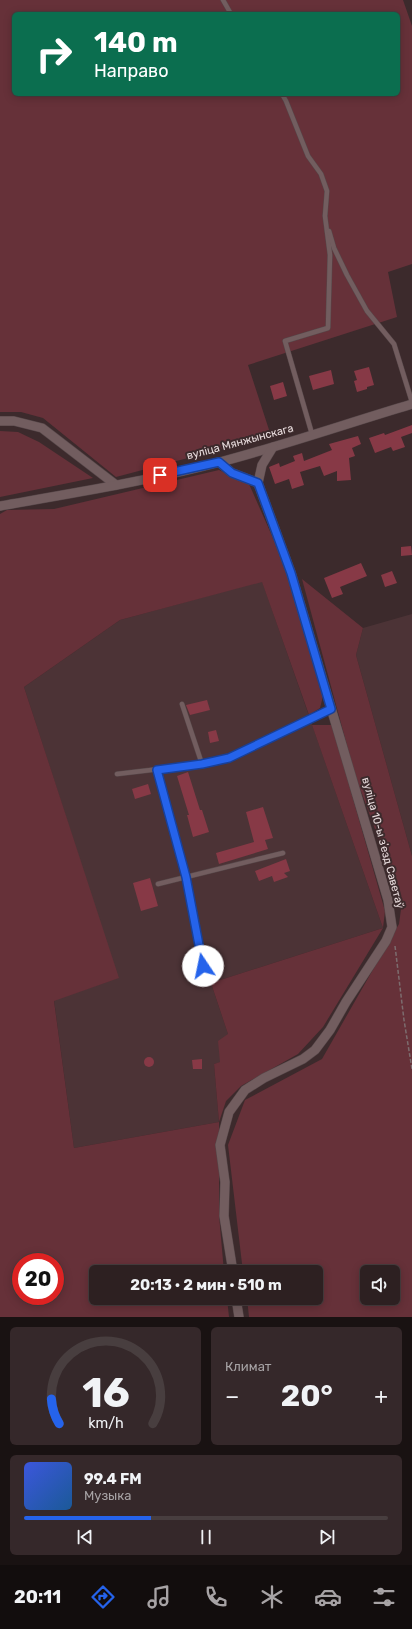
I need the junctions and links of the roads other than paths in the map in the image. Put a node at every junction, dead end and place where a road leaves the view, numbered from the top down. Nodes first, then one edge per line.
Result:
1 (223, 0) edge
2 (230, 12) edge
3 (283, 96) edge
4 (326, 216) junction
5 (412, 403) edge
6 (0, 422) edge
7 (312, 434) junction
8 (273, 447) junction
9 (219, 462) junction
10 (258, 483) junction
11 (116, 485) junction
12 (0, 506) edge
13 (182, 704) dead end
14 (331, 709) junction
15 (202, 764) junction
16 (157, 770) junction
17 (117, 774) dead end
18 (282, 853) dead end
19 (186, 877) junction
20 (158, 884) dead end
21 (203, 966) dead end
22 (232, 1265) edge
23 (237, 1305) edge
24 (239, 1317) edge

1 - 2 lane
3 - 4 lane
4 - 5 lane
4 - 7 lane
5 - 7 street, вуліца Мянжынскага
6 - 11 street
7 - 8 street, вуліца Мянжынскага
8 - 9 street, вуліца Мянжынскага
8 - 10 street
9 - 10 street
9 - 11 street, вуліца Мянжынскага
10 - 14 street, вуліца 10-ы зʼезд Саветаў
11 - 12 street, вуліца Мянжынскага
13 - 15 lane
14 - 15 lane
14 - 22 street, вуліца 10-ы зʼезд Саветаў
15 - 16 lane
16 - 17 lane
16 - 19 lane
18 - 19 lane
19 - 20 lane
19 - 21 lane
23 - 24 street

